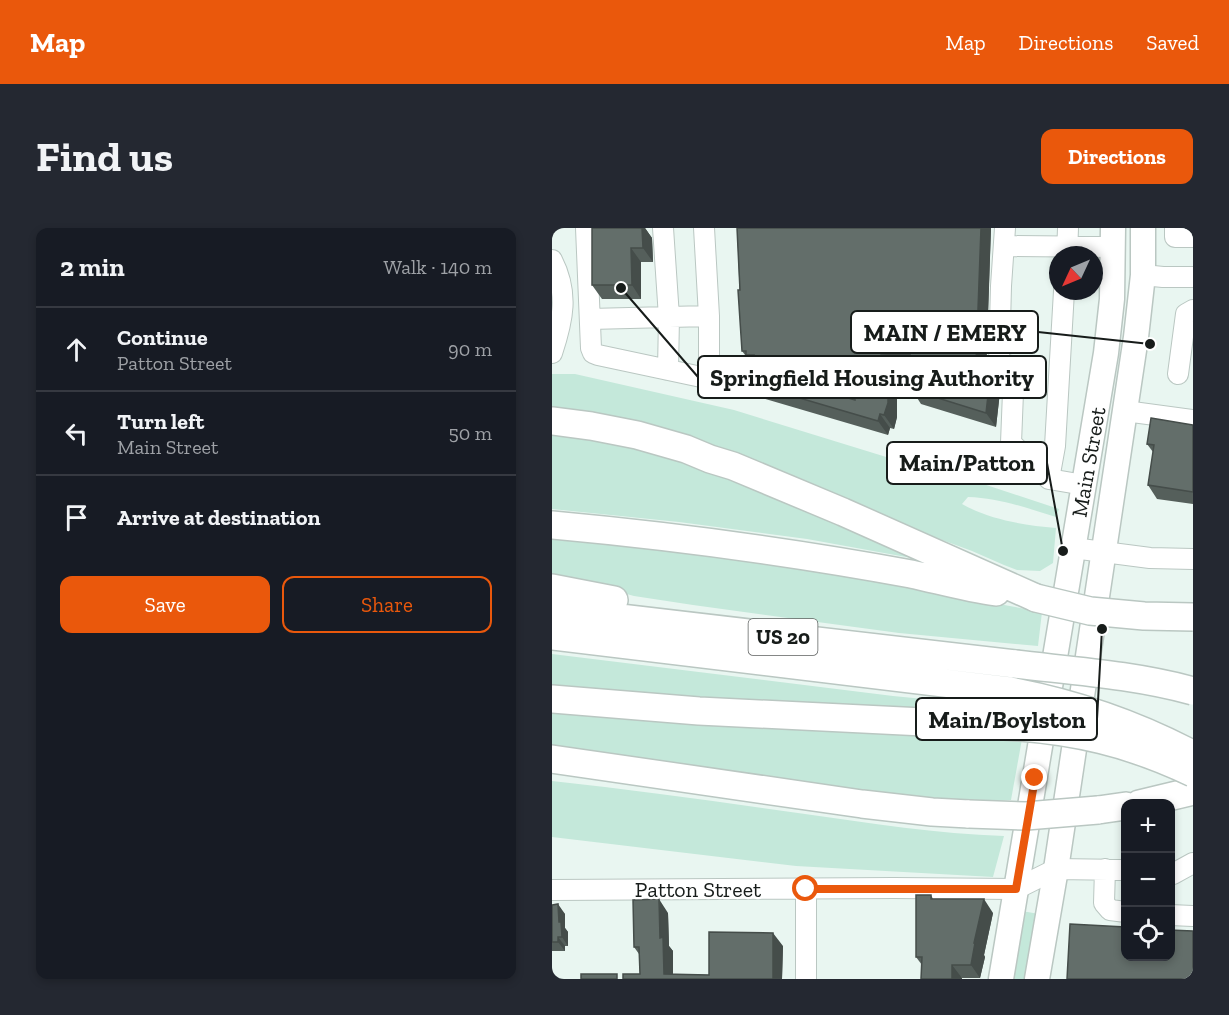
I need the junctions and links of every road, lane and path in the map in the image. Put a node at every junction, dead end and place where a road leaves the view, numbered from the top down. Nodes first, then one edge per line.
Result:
1 (586, 228) edge
2 (663, 228) edge
3 (704, 228) edge
4 (1143, 228) edge
5 (1175, 228) edge
6 (1005, 237) edge
7 (1193, 237) edge
8 (1113, 238) edge
9 (1067, 244) edge
10 (552, 260) edge
11 (1143, 275) junction
12 (1193, 277) edge
13 (1063, 300) edge
14 (1193, 310) edge
15 (709, 316) junction
16 (669, 317) junction
17 (590, 319) junction
18 (552, 353) edge
19 (668, 370) junction
20 (1178, 374) dead end
21 (1125, 411) junction
22 (1193, 420) edge
23 (552, 421) edge
24 (1049, 479) junction
25 (1084, 485) junction
26 (552, 525) edge
27 (1073, 548) junction
28 (1104, 552) junction
29 (1193, 559) edge
30 (552, 588) edge
31 (1036, 598) junction
32 (552, 609) edge
33 (1193, 617) edge
34 (723, 629) junction
35 (552, 636) edge
36 (1193, 691) edge
37 (552, 699) edge
38 (1193, 754) edge
39 (552, 759) edge
40 (552, 772) edge
41 (1193, 773) edge
42 (682, 778) junction
43 (1193, 791) edge
44 (1160, 799) edge
45 (1121, 807) edge
46 (1193, 863) edge
47 (1056, 869) junction
48 (1105, 869) junction
49 (1121, 870) edge
50 (1175, 872) edge
51 (1175, 874) edge
52 (1193, 875) edge
53 (806, 889) junction
54 (1016, 889) junction
55 (552, 890) edge
56 (1121, 911) edge
57 (1175, 915) edge
58 (1193, 916) edge
59 (806, 979) edge
60 (1000, 979) edge
61 (1037, 979) edge

1 - 17 street
2 - 16 street
3 - 15 street
4 - 11 main road, Main Street
5 - 7 street
6 - 9 street
6 - 24 street
8 - 9 street
8 - 25 main road, Main Street
10 - 18 street
11 - 12 street
11 - 21 main road, Main Street
13 - 24 street
14 - 20 street
15 - 16 street
15 - 19 street
16 - 17 street
16 - 19 street
17 - 19 street
21 - 22 street
21 - 28 main road, Main Street
23 - 31 highway
24 - 25 street
25 - 27 main road, Main Street
26 - 31 highway
27 - 28 street
27 - 54 main road, Main Street
28 - 29 street
28 - 47 main road, Main Street
30 - 34 highway
31 - 33 highway, bridge
32 - 34 highway, US 20
34 - 36 highway, US 20, bridge
35 - 38 highway, US 20, bridge
37 - 41 highway, bridge
39 - 42 highway
40 - 42 highway
42 - 45 highway, bridge
43 - 44 highway
46 - 50 street
47 - 48 street
47 - 54 street, Patton Street
47 - 61 main road, Main Street
48 - 49 street
48 - 56 street
51 - 52 street
53 - 54 street, Patton Street
53 - 55 street, Patton Street
53 - 59 street
54 - 60 main road, Main Street
57 - 58 street

